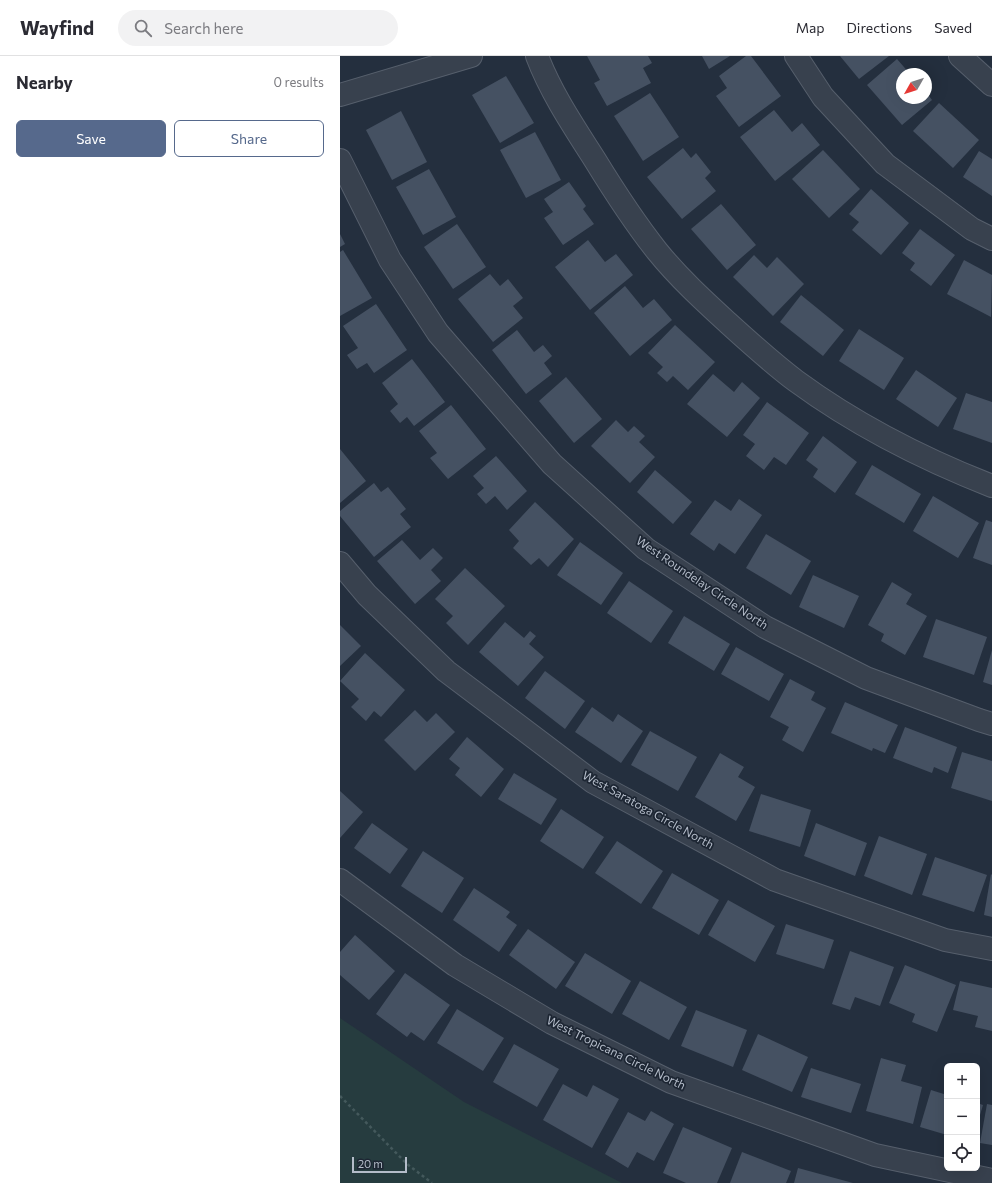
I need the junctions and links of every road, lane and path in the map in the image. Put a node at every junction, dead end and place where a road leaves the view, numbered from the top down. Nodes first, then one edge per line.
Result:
1 (471, 56) edge
2 (537, 56) edge
3 (796, 56) edge
4 (960, 56) edge
5 (992, 85) edge
6 (340, 95) edge
7 (340, 160) edge
8 (992, 239) edge
9 (992, 486) edge
10 (340, 563) edge
11 (992, 724) edge
12 (340, 880) edge
13 (992, 949) edge
14 (340, 1096) edge
15 (992, 1180) edge
16 (432, 1183) edge

1 - 6 street
2 - 9 street
3 - 8 street
4 - 5 street
7 - 11 street, West Roundelay Circle North
10 - 13 street, West Saratoga Circle North
12 - 15 street, West Tropicana Circle North
14 - 16 path

